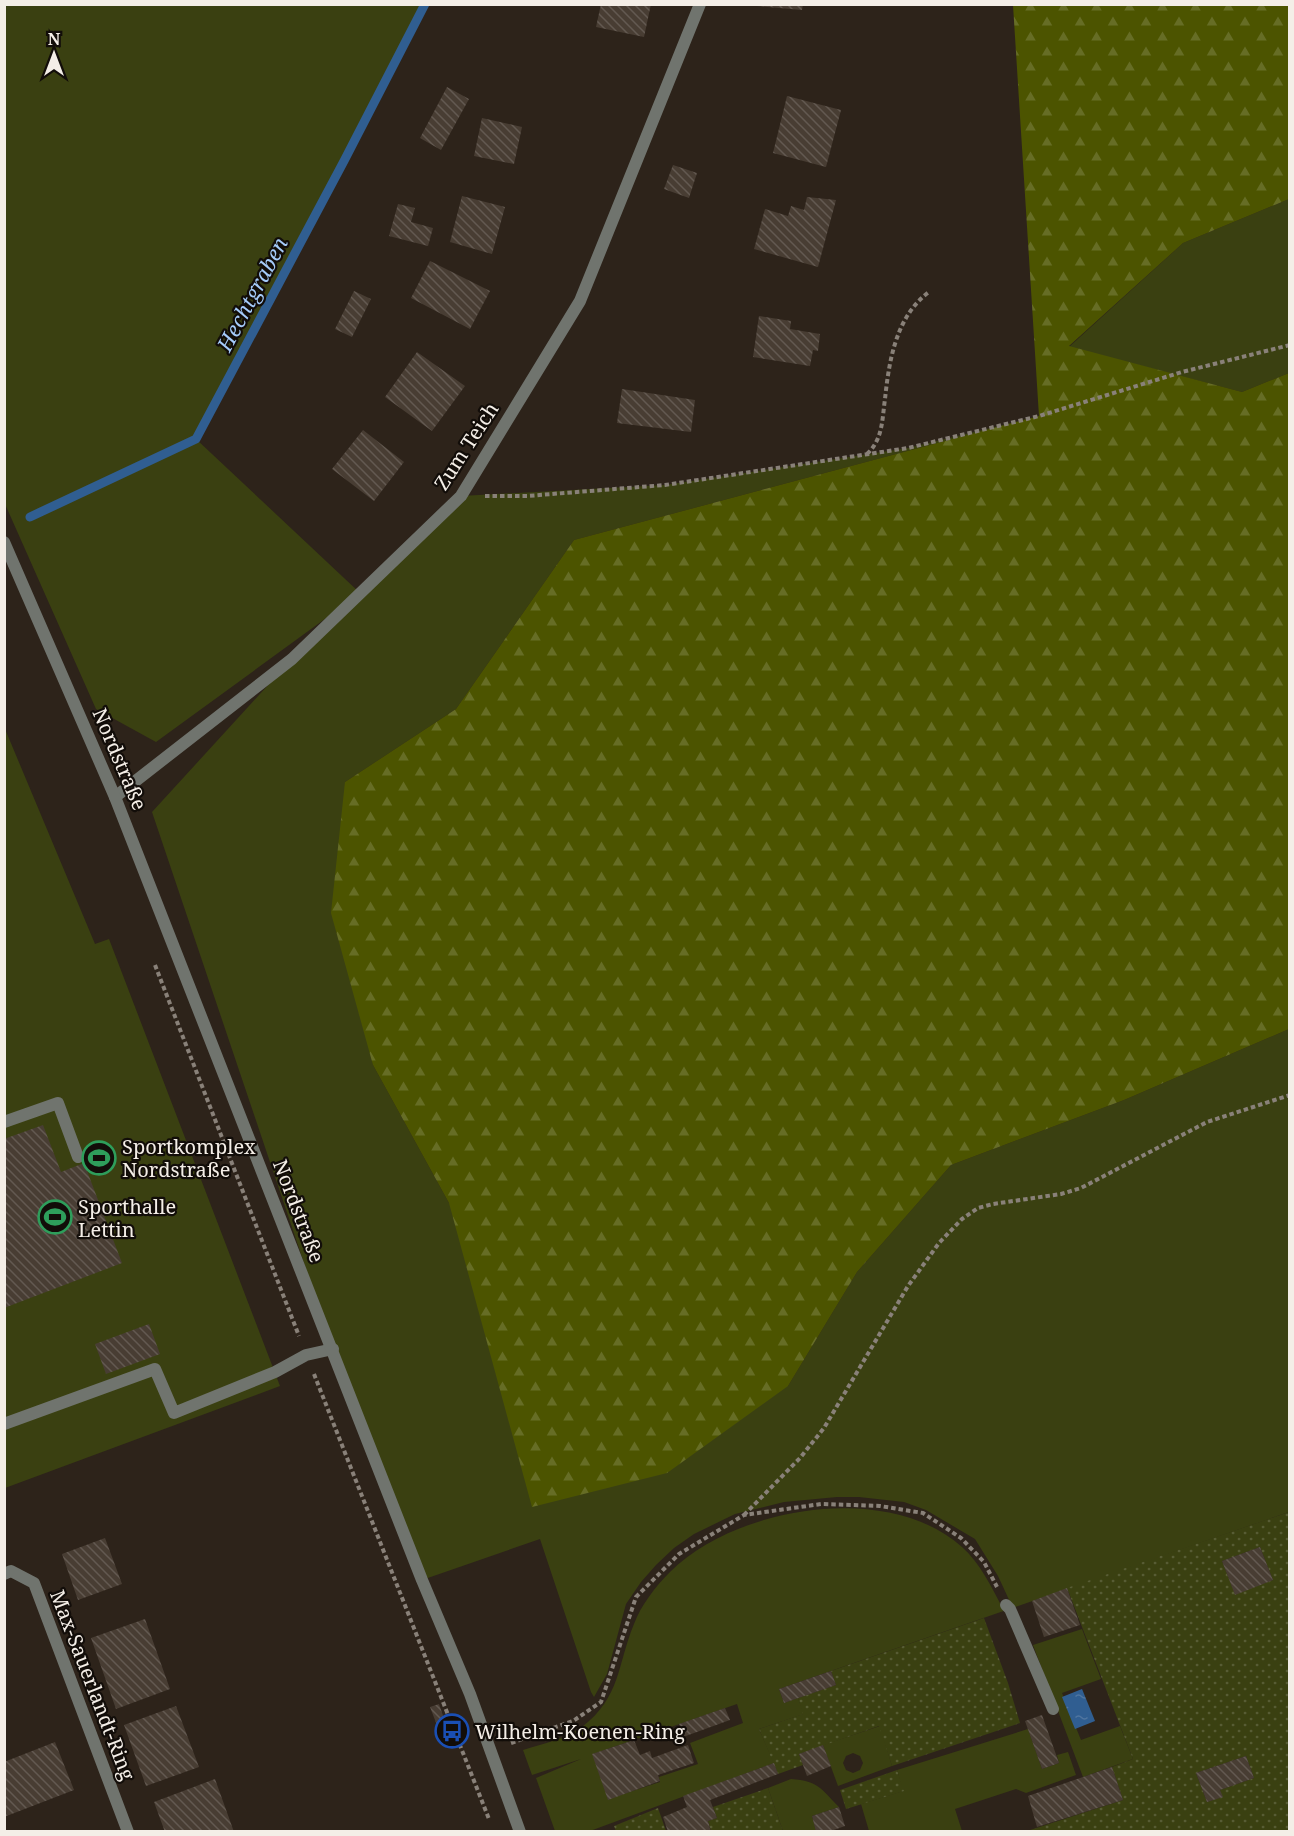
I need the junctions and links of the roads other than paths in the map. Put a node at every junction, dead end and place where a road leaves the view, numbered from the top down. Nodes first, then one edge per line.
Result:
1 (700, 4) edge
2 (4, 542) edge
3 (116, 797) junction
4 (4, 1122) edge
5 (78, 1157) dead end
6 (333, 1349) junction
7 (4, 1424) edge
8 (4, 1574) edge
9 (1006, 1605) road end
10 (1053, 1709) dead end
11 (128, 1832) edge
12 (520, 1832) edge

1 - 3 street, Zum Teich
2 - 3 street, Nordstraße
3 - 6 street, Nordstraße
4 - 5 street
6 - 7 street
6 - 12 street, Nordstraße
8 - 11 street, Max-Sauerlandt-Ring
9 - 10 street

